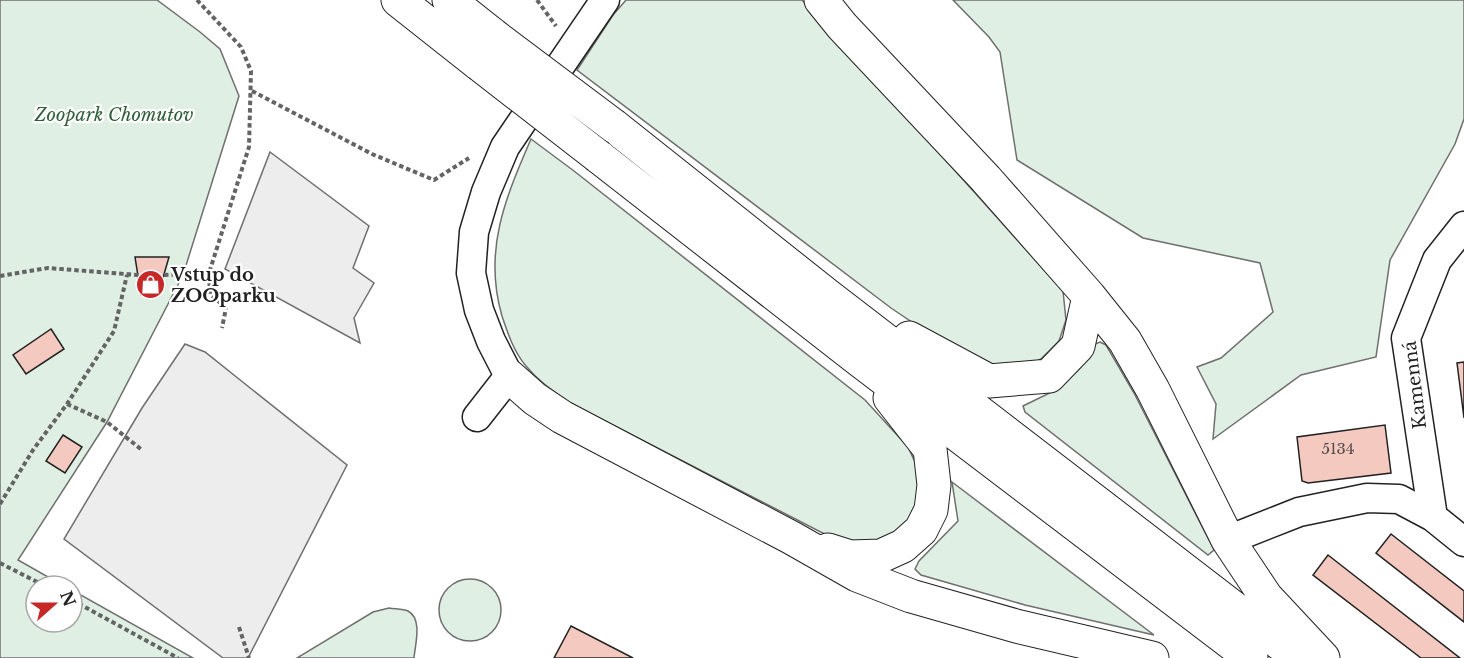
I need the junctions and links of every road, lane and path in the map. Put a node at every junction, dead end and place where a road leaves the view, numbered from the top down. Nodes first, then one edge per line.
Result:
1 (196, 0) edge
2 (398, 0) edge
3 (449, 0) edge
4 (537, 0) edge
5 (605, 0) edge
6 (821, 0) edge
7 (558, 29) dead end
8 (486, 49) junction
9 (252, 91) junction
10 (474, 151) dead end
11 (1464, 226) edge
12 (209, 273) junction
13 (127, 275) junction
14 (138, 275) dead end
15 (164, 275) dead end
16 (0, 276) edge
17 (828, 296) junction
18 (1089, 296) junction
19 (222, 328) dead end
20 (858, 359) junction
21 (509, 376) junction
22 (67, 404) junction
23 (477, 417) dead end
24 (142, 450) dead end
25 (0, 504) edge
26 (1432, 517) junction
27 (792, 538) junction
28 (1228, 540) junction
29 (1464, 542) edge
30 (0, 563) edge
31 (24, 575) edge
32 (84, 607) edge
33 (239, 627) dead end
34 (178, 658) edge
35 (249, 658) edge
36 (1152, 658) edge
37 (1251, 658) edge
38 (1299, 658) edge
39 (1323, 658) edge

1 - 9 path
2 - 8 highway
3 - 8 highway
4 - 7 path
5 - 21 street
6 - 18 highway
8 - 17 highway, bridge
8 - 20 highway, bridge
9 - 10 path
9 - 12 path
11 - 26 street, Kamenná
12 - 15 path
12 - 19 path
13 - 14 path
13 - 16 path
13 - 22 path
17 - 18 highway
17 - 38 highway
18 - 28 highway
20 - 27 highway
20 - 37 highway
21 - 23 street
21 - 27 highway
22 - 24 path
22 - 25 path
26 - 28 street
26 - 29 street
27 - 36 highway
28 - 39 highway
30 - 31 path
32 - 34 path
33 - 35 path

